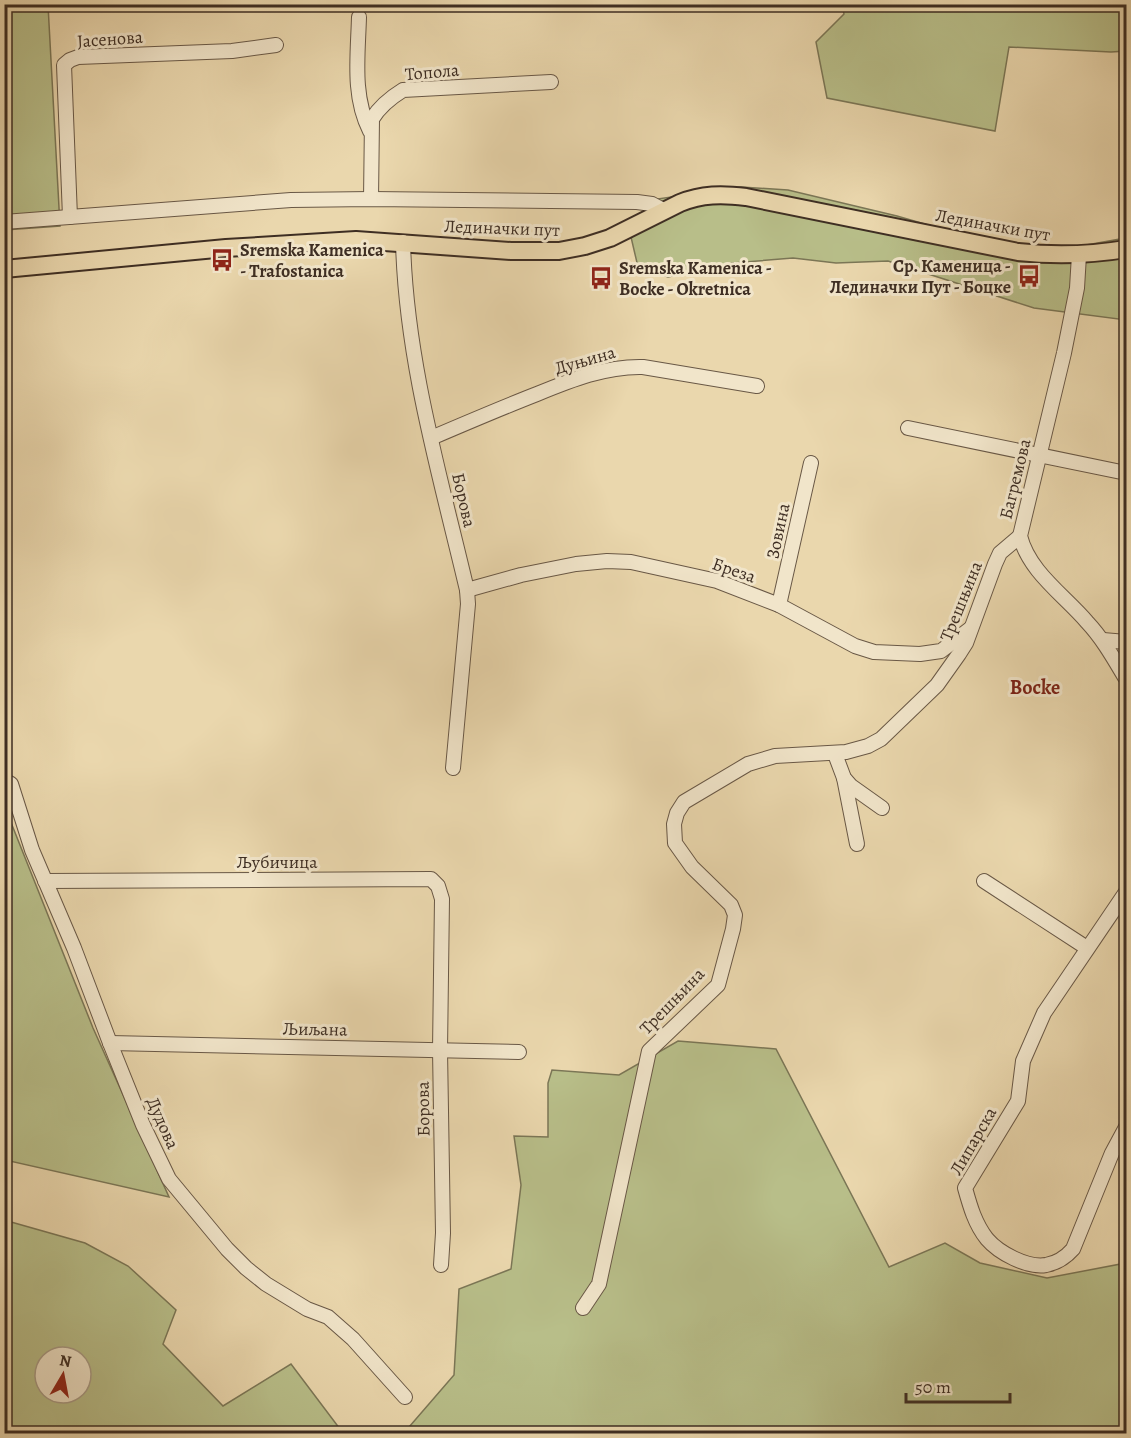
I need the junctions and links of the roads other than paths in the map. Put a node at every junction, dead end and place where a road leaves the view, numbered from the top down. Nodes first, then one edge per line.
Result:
1 (359, 17) dead end
2 (276, 45) dead end
3 (551, 82) dead end
4 (370, 131) junction
5 (371, 199) junction
6 (665, 211) junction
7 (70, 217) junction
8 (4, 222) edge
9 (403, 242) junction
10 (1126, 249) edge
11 (1078, 255) junction
12 (4, 269) edge
13 (757, 386) dead end
14 (908, 428) dead end
15 (431, 438) junction
16 (1039, 455) junction
17 (811, 463) dead end
18 (1126, 473) edge
19 (1020, 536) junction
20 (467, 590) junction
21 (779, 606) junction
22 (972, 626) junction
23 (1103, 640) junction
24 (1126, 642) edge
25 (1126, 679) edge
26 (835, 754) junction
27 (453, 768) dead end
28 (844, 778) junction
29 (4, 780) edge
30 (882, 808) dead end
31 (858, 844) dead end
32 (45, 880) junction
33 (984, 881) dead end
34 (1126, 892) edge
35 (1087, 948) junction
36 (442, 953) joint
37 (110, 1043) junction
38 (440, 1050) junction
39 (519, 1052) dead end
40 (1126, 1127) edge
41 (441, 1265) dead end
42 (583, 1308) dead end
43 (405, 1397) dead end

1 - 4 street
2 - 7 street, Јасенова
3 - 4 street, Топола
4 - 5 street, Топола
5 - 6 street
5 - 7 street
6 - 9 main road, Лединачки пут
6 - 11 main road, Лединачки пут
7 - 8 street
9 - 12 main road, Лединачки пут
9 - 15 street, Борова
10 - 11 main road, Лединачки пут
11 - 16 street, Багремова
13 - 15 street, Дуњина
14 - 16 street
15 - 20 street, Борова
16 - 18 street
16 - 19 street, Багремова
17 - 21 street, Зовина
19 - 22 street, Трешњина
19 - 23 street, Багремова
20 - 21 street, Бреза
20 - 27 street, Борова
21 - 22 street, Бреза
22 - 26 street, Трешњина
23 - 24 street
23 - 25 street, Багремова
26 - 28 street
26 - 42 street, Трешњина
28 - 30 street
28 - 31 street
29 - 32 street, Дудова
32 - 36 street, Љубичица
32 - 37 street, Дудова
33 - 35 street
34 - 35 street, Липарска
35 - 40 street, Липарска
36 - 38 street, Борова
37 - 38 street, Љиљана
37 - 43 street, Дудова
38 - 39 street, Љиљана
38 - 41 street, Борова

